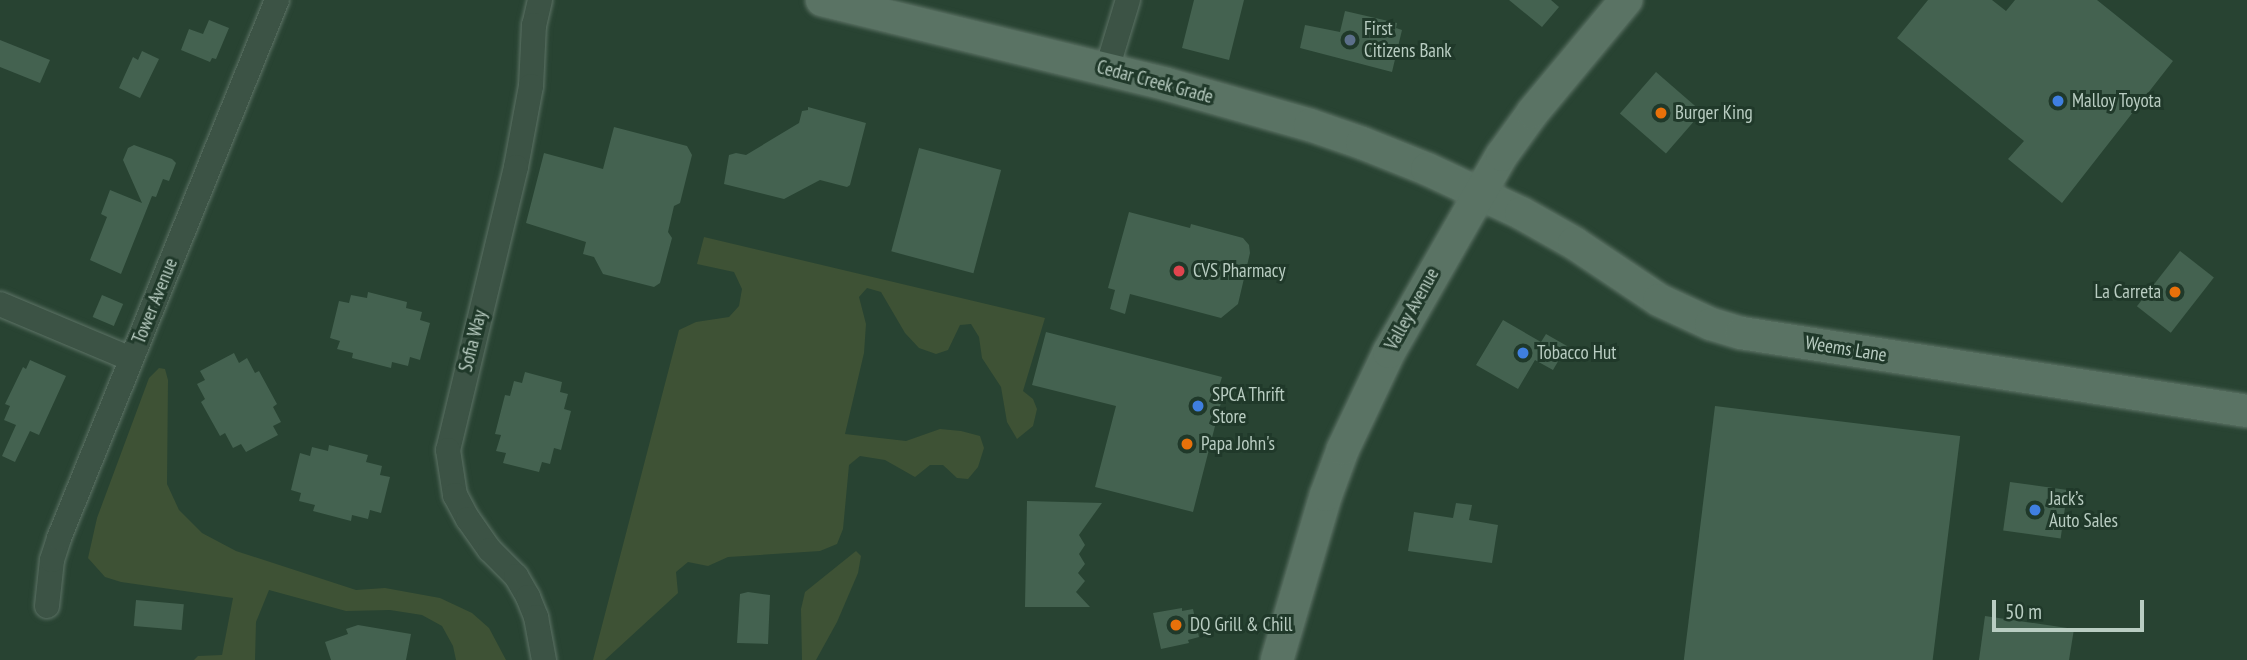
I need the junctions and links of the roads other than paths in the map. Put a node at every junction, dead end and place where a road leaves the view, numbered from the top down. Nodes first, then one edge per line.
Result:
1 (277, 0) edge
2 (540, 0) edge
3 (822, 0) edge
4 (1128, 0) edge
5 (1626, 0) edge
6 (1108, 69) junction
7 (1478, 193) junction
8 (0, 304) edge
9 (131, 359) junction
10 (2247, 411) edge
11 (47, 606) dead end
12 (544, 660) edge
13 (1277, 660) edge

1 - 9 street, Tower Avenue
2 - 12 street, Sofia Way
3 - 6 main road, Cedar Creek Grade
4 - 6 street
5 - 7 main road, Valley Avenue
6 - 7 main road, Cedar Creek Grade
7 - 10 main road, Weems Lane
7 - 13 main road, Valley Avenue
8 - 9 street
9 - 11 street, Tower Avenue

